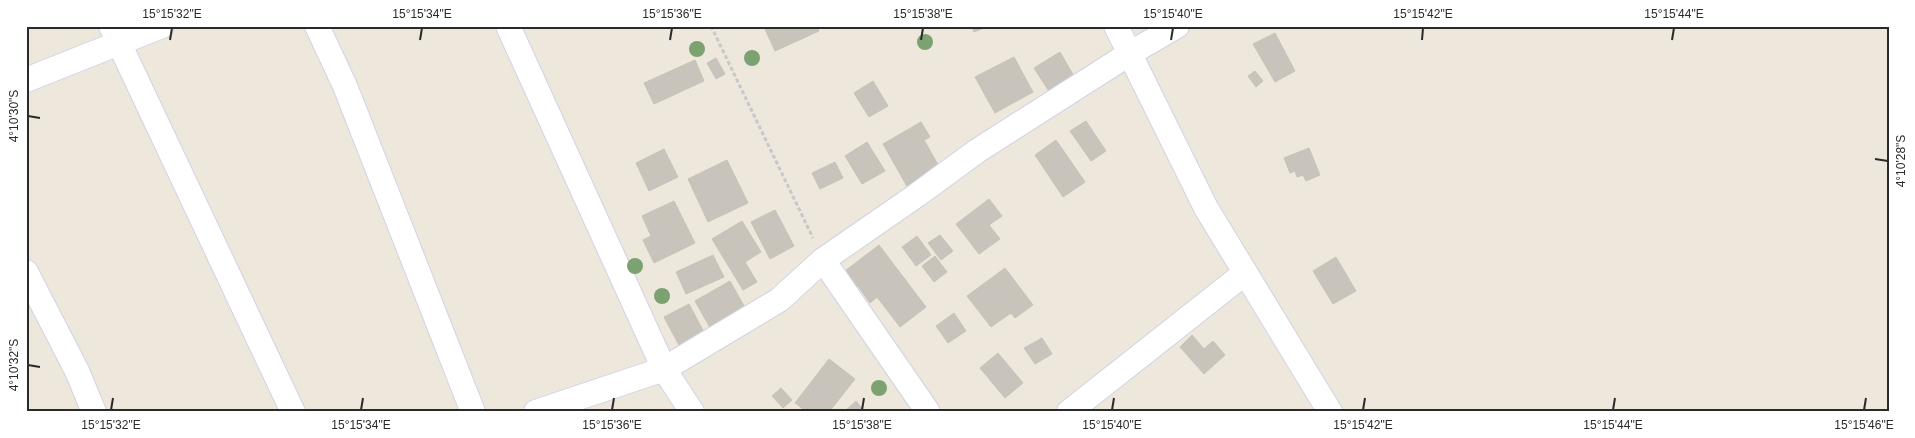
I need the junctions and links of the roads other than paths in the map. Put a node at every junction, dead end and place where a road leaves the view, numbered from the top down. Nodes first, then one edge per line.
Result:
1 (162, 26) edge
2 (316, 26) edge
3 (508, 26) edge
4 (1116, 26) edge
5 (1177, 26) edge
6 (116, 34) edge
7 (1129, 54) junction
8 (26, 80) edge
9 (824, 260) junction
10 (26, 272) edge
11 (1245, 272) junction
12 (664, 369) junction
13 (94, 412) edge
14 (293, 412) edge
15 (473, 412) edge
16 (536, 412) edge
17 (692, 412) edge
18 (928, 412) edge
19 (1069, 412) edge
20 (1330, 412) edge

1 - 6 street
2 - 15 street
3 - 12 street
4 - 7 street
5 - 7 street
6 - 8 street
6 - 14 street
7 - 9 street
7 - 11 street
9 - 12 street
9 - 18 street
10 - 13 street
11 - 19 street
11 - 20 street
12 - 16 street
12 - 17 street

